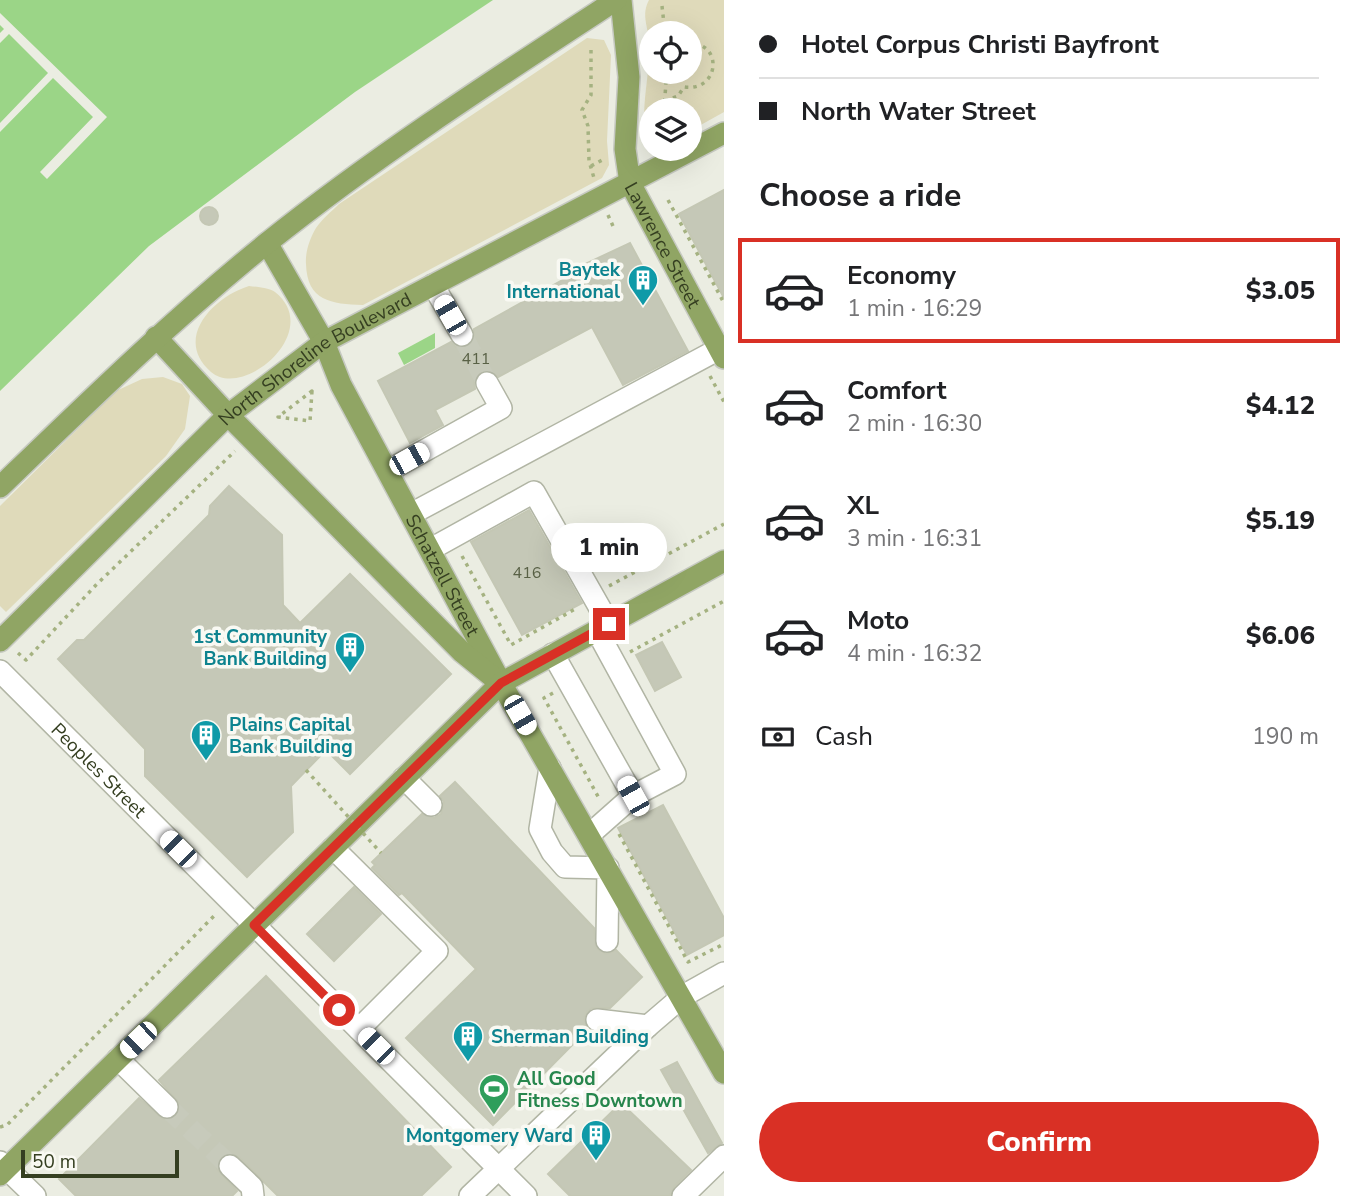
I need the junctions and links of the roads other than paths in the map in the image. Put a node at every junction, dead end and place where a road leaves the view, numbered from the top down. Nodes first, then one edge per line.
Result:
1 (618, 0) edge
2 (724, 133) edge
3 (630, 183) junction
4 (267, 243) junction
5 (433, 285) junction
6 (462, 335) tunnel mouth
7 (156, 337) junction
8 (324, 342) junction
9 (722, 354) edge
10 (487, 383) tunnel mouth
11 (228, 415) junction
12 (388, 471) junction
13 (0, 487) edge
14 (411, 514) junction
15 (431, 550) junction
16 (724, 561) edge
17 (603, 627) junction
18 (8, 646) edge
19 (554, 654) junction
20 (0, 671) edge
21 (501, 683) junction
22 (550, 768) junction
23 (404, 778) junction
24 (633, 796) junction
25 (431, 805) dead end
26 (589, 835) junction
27 (333, 848) junction
28 (608, 868) junction
29 (254, 925) junction
30 (607, 941) dead end
31 (724, 974) edge
32 (683, 996) junction
33 (597, 1020) dead end
34 (648, 1026) junction
35 (359, 1029) junction
36 (118, 1059) junction
37 (724, 1073) edge
38 (167, 1107) tunnel mouth
39 (724, 1156) edge
40 (2, 1168) edge
41 (498, 1169) junction
42 (232, 1174) tunnel mouth
43 (35, 1196) edge
44 (253, 1196) edge
45 (470, 1196) edge
46 (526, 1196) edge
47 (683, 1196) edge

1 - 3 main road, Lawrence Street
1 - 4 main road
2 - 3 main road, North Shoreline Boulevard
3 - 5 main road, North Shoreline Boulevard
3 - 9 main road, Lawrence Street
4 - 7 main road
4 - 8 main road, Schatzell Street
5 - 6 street
5 - 8 main road, North Shoreline Boulevard
7 - 11 main road, Schatzell Street
7 - 13 main road
8 - 11 main road, North Shoreline Boulevard
8 - 12 main road, Schatzell Street
9 - 14 street
10 - 12 street
11 - 18 main road, North Shoreline Boulevard
11 - 21 main road, Schatzell Street
12 - 14 main road, Schatzell Street
14 - 15 main road, Schatzell Street
15 - 17 street
15 - 21 main road, Schatzell Street
16 - 17 main road
17 - 19 main road
17 - 24 street
19 - 21 main road
19 - 24 street
20 - 29 street, Peoples Street
21 - 22 main road, Schatzell Street
21 - 23 main road
22 - 26 main road, Schatzell Street
22 - 28 street
23 - 25 street
23 - 27 main road
24 - 26 street
26 - 28 main road, Schatzell Street
27 - 29 main road
27 - 35 street
28 - 30 street
28 - 32 main road, Schatzell Street
29 - 35 street, Peoples Street
29 - 36 main road
31 - 32 street
32 - 34 street
32 - 37 main road, Schatzell Street
33 - 34 street
34 - 41 street
35 - 41 street, Peoples Street
36 - 38 street
36 - 40 main road
39 - 47 street
40 - 43 street
41 - 45 street
41 - 46 street, Peoples Street
42 - 44 street

